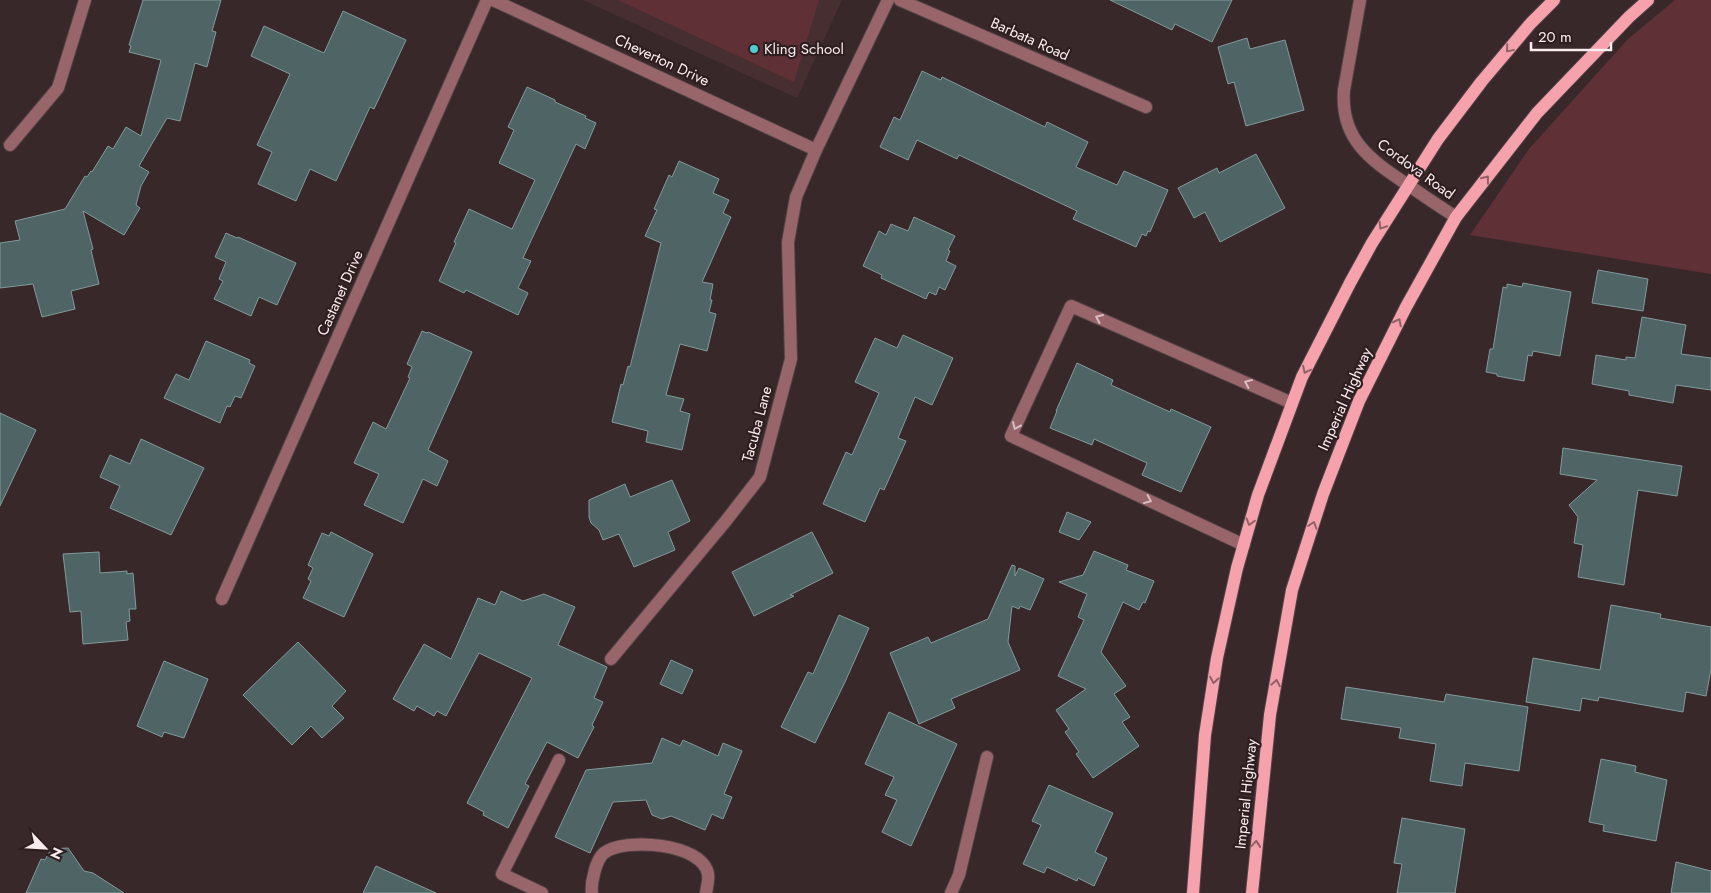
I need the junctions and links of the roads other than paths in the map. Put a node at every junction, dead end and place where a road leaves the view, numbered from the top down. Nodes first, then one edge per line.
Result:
1 (85, 0) edge
2 (488, 0) edge
3 (494, 0) edge
4 (888, 0) edge
5 (900, 0) edge
6 (1360, 0) edge
7 (1554, 0) edge
8 (1648, 0) edge
9 (1146, 107) dead end
10 (10, 145) dead end
11 (816, 150) junction
12 (1408, 185) junction
13 (1456, 217) junction
14 (1292, 403) junction
15 (1244, 545) junction
16 (222, 599) dead end
17 (611, 659) dead end
18 (987, 757) dead end
19 (559, 760) dead end
20 (542, 893) edge
21 (592, 893) edge
22 (706, 893) edge
23 (951, 893) edge
24 (1193, 893) edge
25 (1252, 893) edge

1 - 10 street
2 - 16 street, Castanet Drive
3 - 11 street, Cheverton Drive
4 - 11 street, Tacuba Lane
5 - 9 street, Barbata Road
6 - 12 street, Cordova Road
7 -> 12 main road
13 -> 8 main road, Imperial Highway
11 - 17 street, Tacuba Lane
12 - 13 street, Cordova Road
12 -> 14 main road
25 -> 13 main road, Imperial Highway
14 -> 15 main road
14 -> 15 street
15 -> 24 main road
18 - 23 street
19 - 20 street
21 - 22 street

